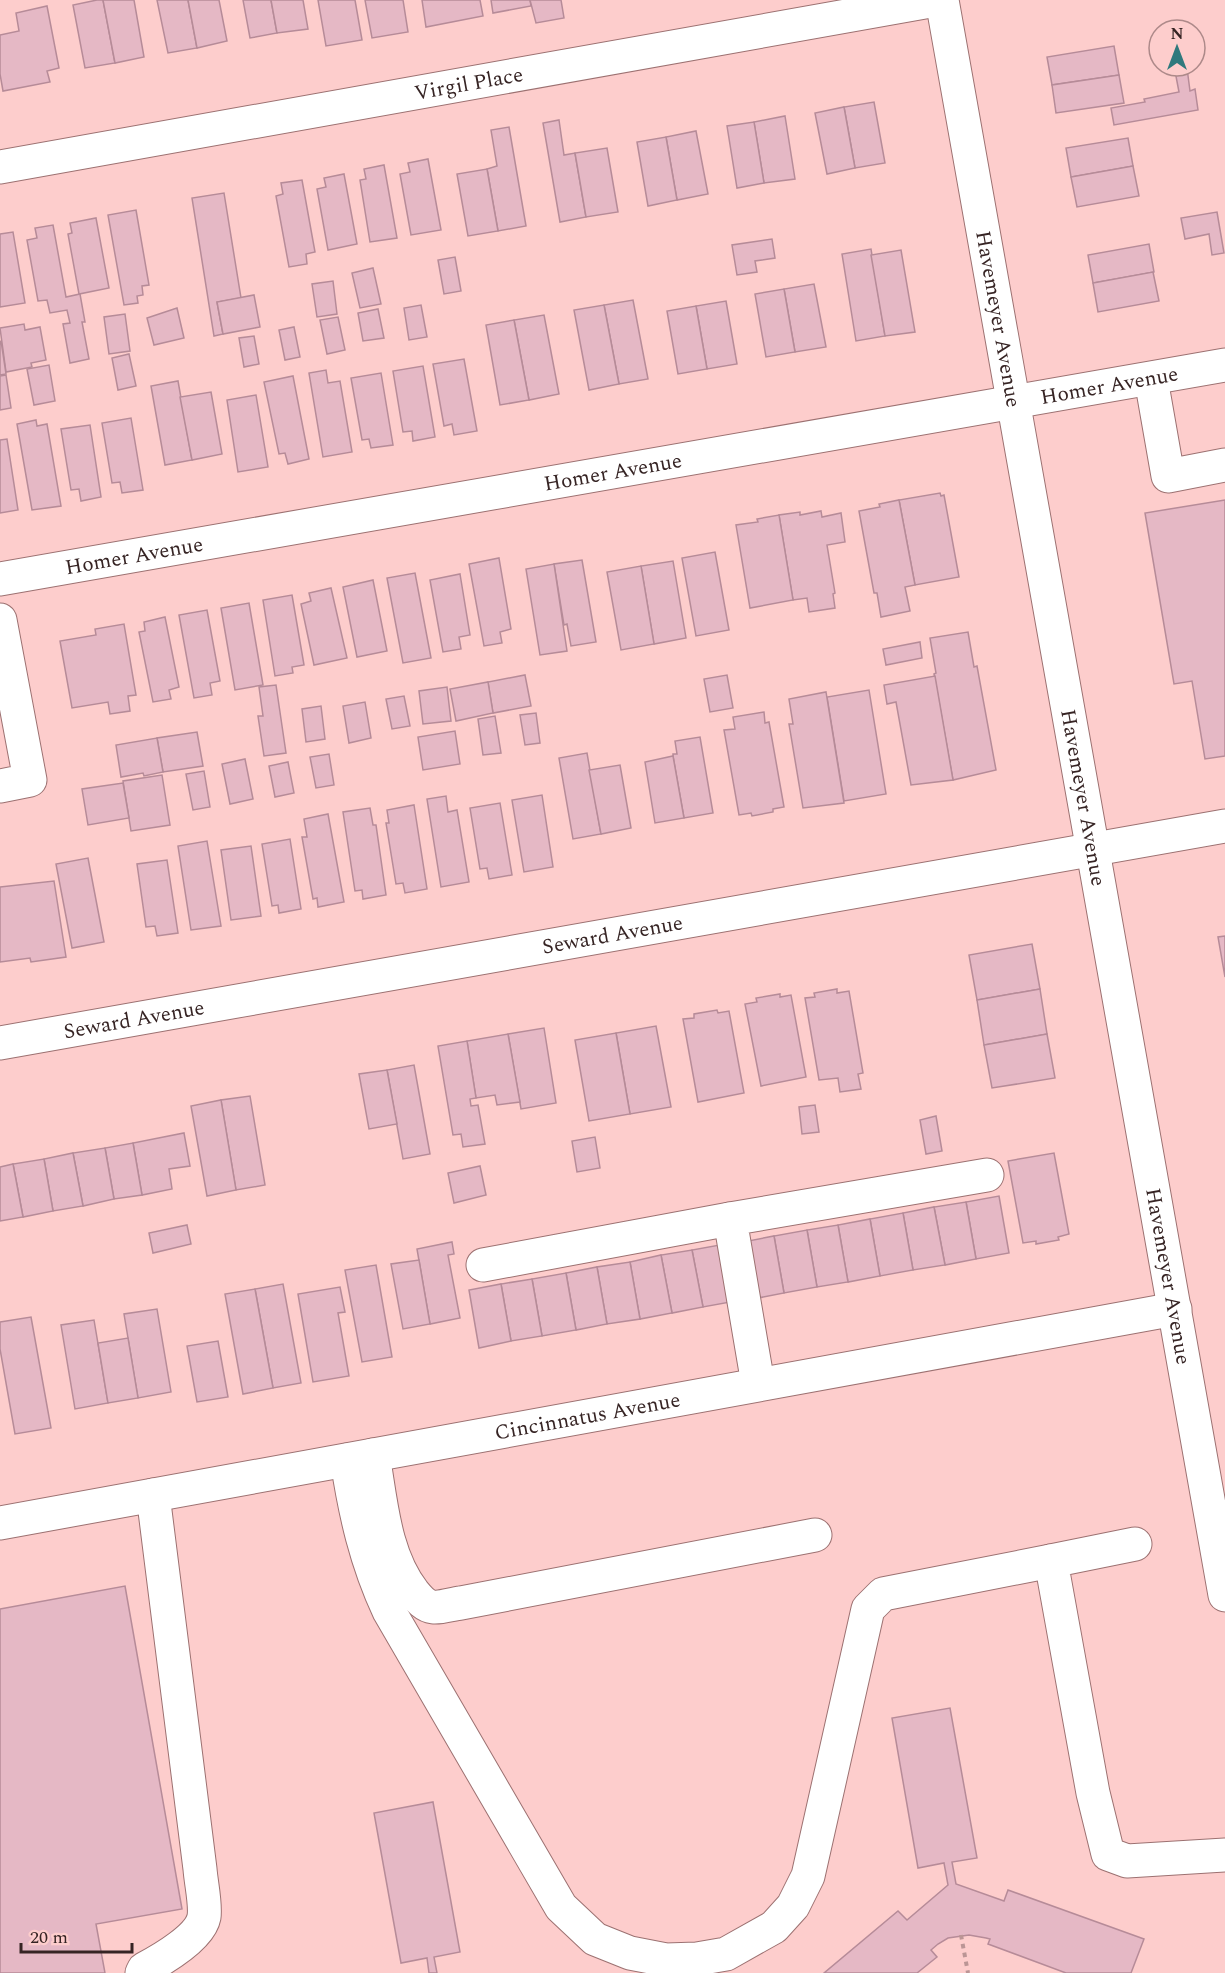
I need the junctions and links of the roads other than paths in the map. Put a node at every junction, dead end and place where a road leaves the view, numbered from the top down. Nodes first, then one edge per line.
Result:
1 (936, 0) edge
2 (942, 0) edge
3 (0, 167) edge
4 (1225, 365) edge
5 (1151, 379) junction
6 (1012, 401) junction
7 (1225, 465) edge
8 (0, 579) edge
9 (1, 636) edge
10 (0, 786) edge
11 (1225, 826) edge
12 (1094, 849) junction
13 (0, 1043) edge
14 (987, 1175) dead end
15 (730, 1219) junction
16 (483, 1265) dead end
17 (1175, 1309) junction
18 (758, 1384) junction
19 (360, 1458) junction
20 (153, 1495) junction
21 (0, 1523) edge
22 (815, 1535) dead end
23 (1135, 1544) dead end
24 (1051, 1562) junction
25 (1225, 1595) edge
26 (1225, 1855) edge
27 (142, 1973) edge

1 - 3 street, Virgil Place
2 - 6 street, Havemeyer Avenue
4 - 5 street, Homer Avenue
5 - 6 street, Homer Avenue
5 - 7 street
6 - 8 street, Homer Avenue
6 - 12 street, Havemeyer Avenue
9 - 10 street
11 - 12 street, Seward Avenue
12 - 13 street, Seward Avenue
12 - 17 street, Havemeyer Avenue
14 - 15 street
15 - 16 street
15 - 18 street
17 - 18 street, Cincinnatus Avenue
17 - 25 street, Havemeyer Avenue
18 - 19 street, Cincinnatus Avenue
19 - 20 street, Cincinnatus Avenue
19 - 22 street
19 - 24 street
20 - 21 street, Cincinnatus Avenue
20 - 27 street
23 - 24 street
24 - 26 street

